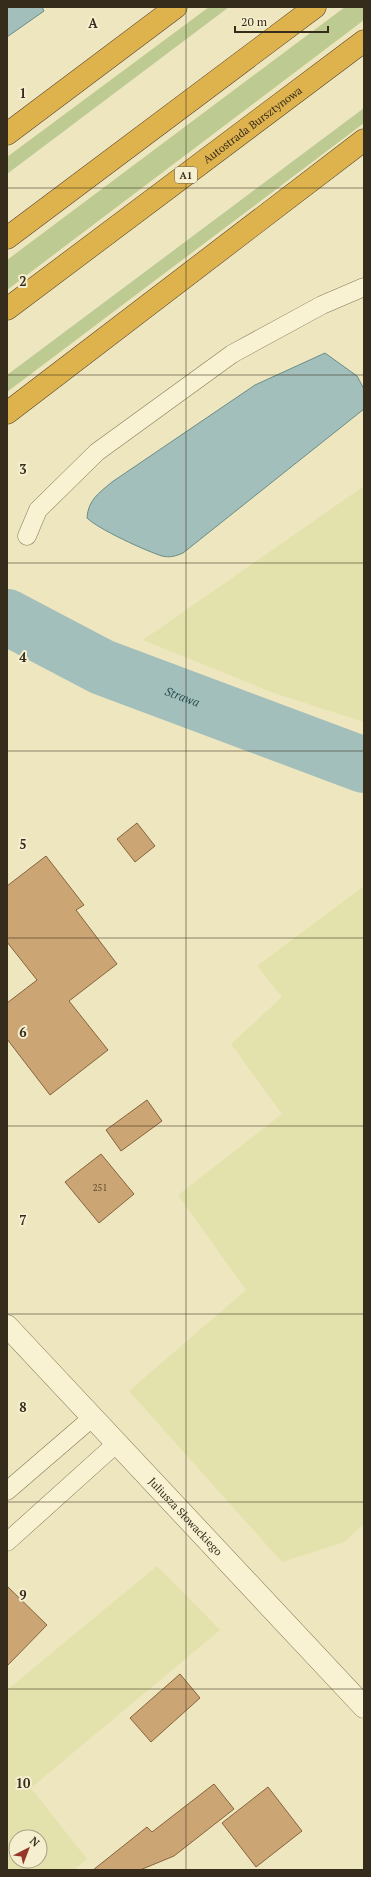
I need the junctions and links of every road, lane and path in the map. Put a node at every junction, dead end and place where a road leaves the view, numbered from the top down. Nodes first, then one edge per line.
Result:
1 (176, 7) edge
2 (315, 7) edge
3 (364, 41) edge
4 (7, 134) edge
5 (364, 140) edge
6 (7, 238) edge
7 (364, 287) edge
8 (7, 309) edge
9 (7, 413) edge
10 (26, 536) dead end
11 (7, 1326) edge
12 (93, 1417) junction
13 (117, 1443) junction
14 (7, 1491) edge
15 (7, 1542) edge
16 (364, 1707) edge

1 - 4 highway
2 - 6 highway
3 - 8 highway, Autostrada Bursztynowa / A1
5 - 9 highway
7 - 10 lane
11 - 12 street, Juliusza Słowackiego
12 - 13 street, Juliusza Słowackiego
12 - 14 lane
13 - 15 lane
13 - 16 street, Juliusza Słowackiego

